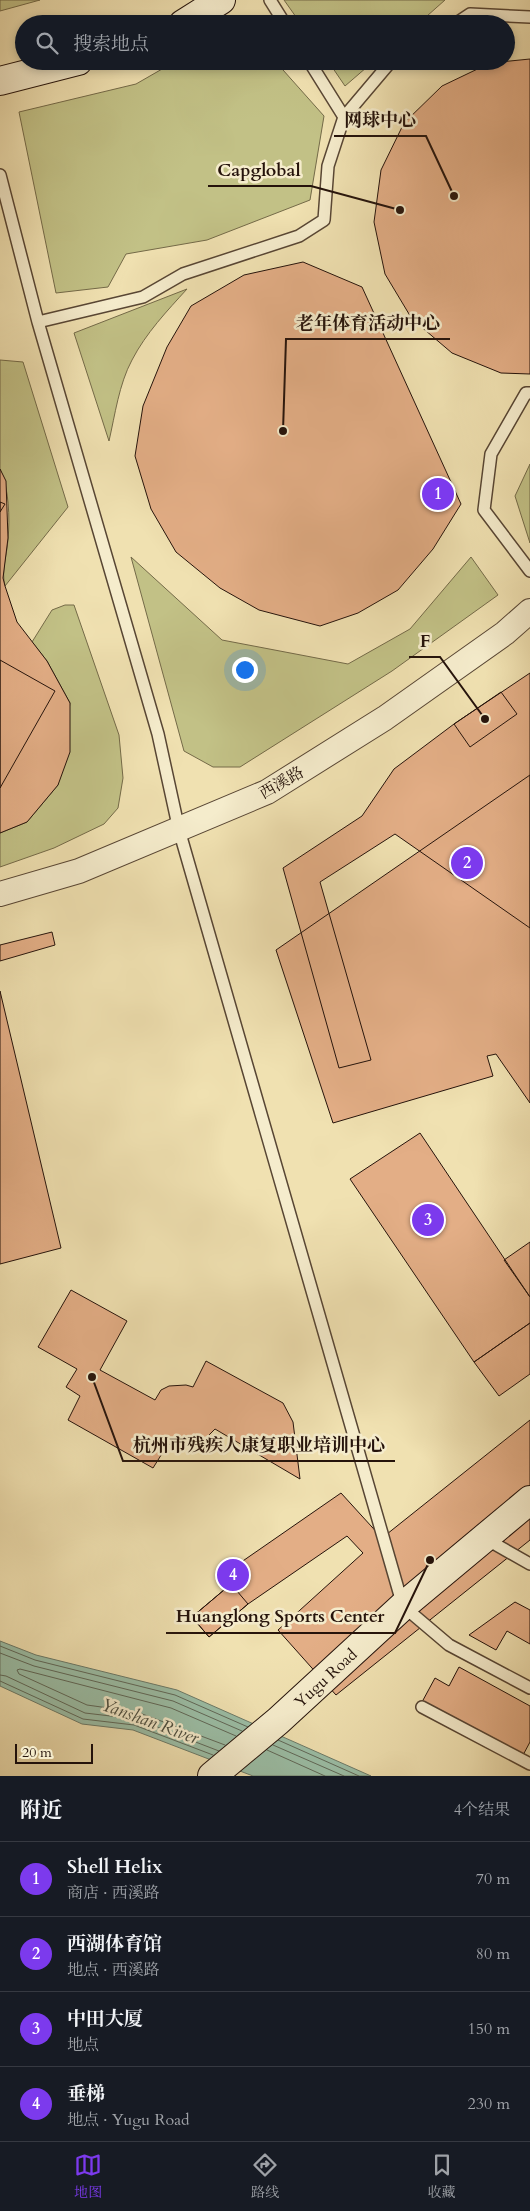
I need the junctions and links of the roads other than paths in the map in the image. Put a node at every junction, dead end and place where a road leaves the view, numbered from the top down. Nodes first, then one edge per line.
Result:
1 (221, 0) edge
2 (270, 0) edge
3 (197, 15) edge
4 (279, 15) edge
5 (468, 15) edge
6 (490, 15) edge
7 (515, 16) edge
8 (530, 17) edge
9 (43, 70) edge
10 (315, 70) edge
11 (384, 70) edge
12 (0, 81) edge
13 (344, 117) junction
14 (0, 175) edge
15 (38, 322) junction
16 (530, 393) edge
17 (530, 571) edge
18 (530, 611) edge
19 (179, 830) junction
20 (0, 894) edge
21 (530, 1500) edge
22 (486, 1539) junction
23 (530, 1564) edge
24 (403, 1606) junction
25 (530, 1688) edge
26 (422, 1707) dead end
27 (529, 1762) edge
28 (212, 1776) edge

1 - 3 main road
2 - 4 lane
5 - 6 lane
7 - 8 lane
9 - 12 main road
10 - 13 lane
11 - 13 lane
13 - 15 lane
14 - 15 lane
15 - 19 lane
16 - 17 lane
18 - 19 street, 西溪路
19 - 20 street, 西溪路
19 - 24 lane
21 - 22 main road, Yugu Road
22 - 23 lane
22 - 24 main road, Yugu Road
24 - 25 lane
24 - 28 main road, Yugu Road
26 - 27 lane

